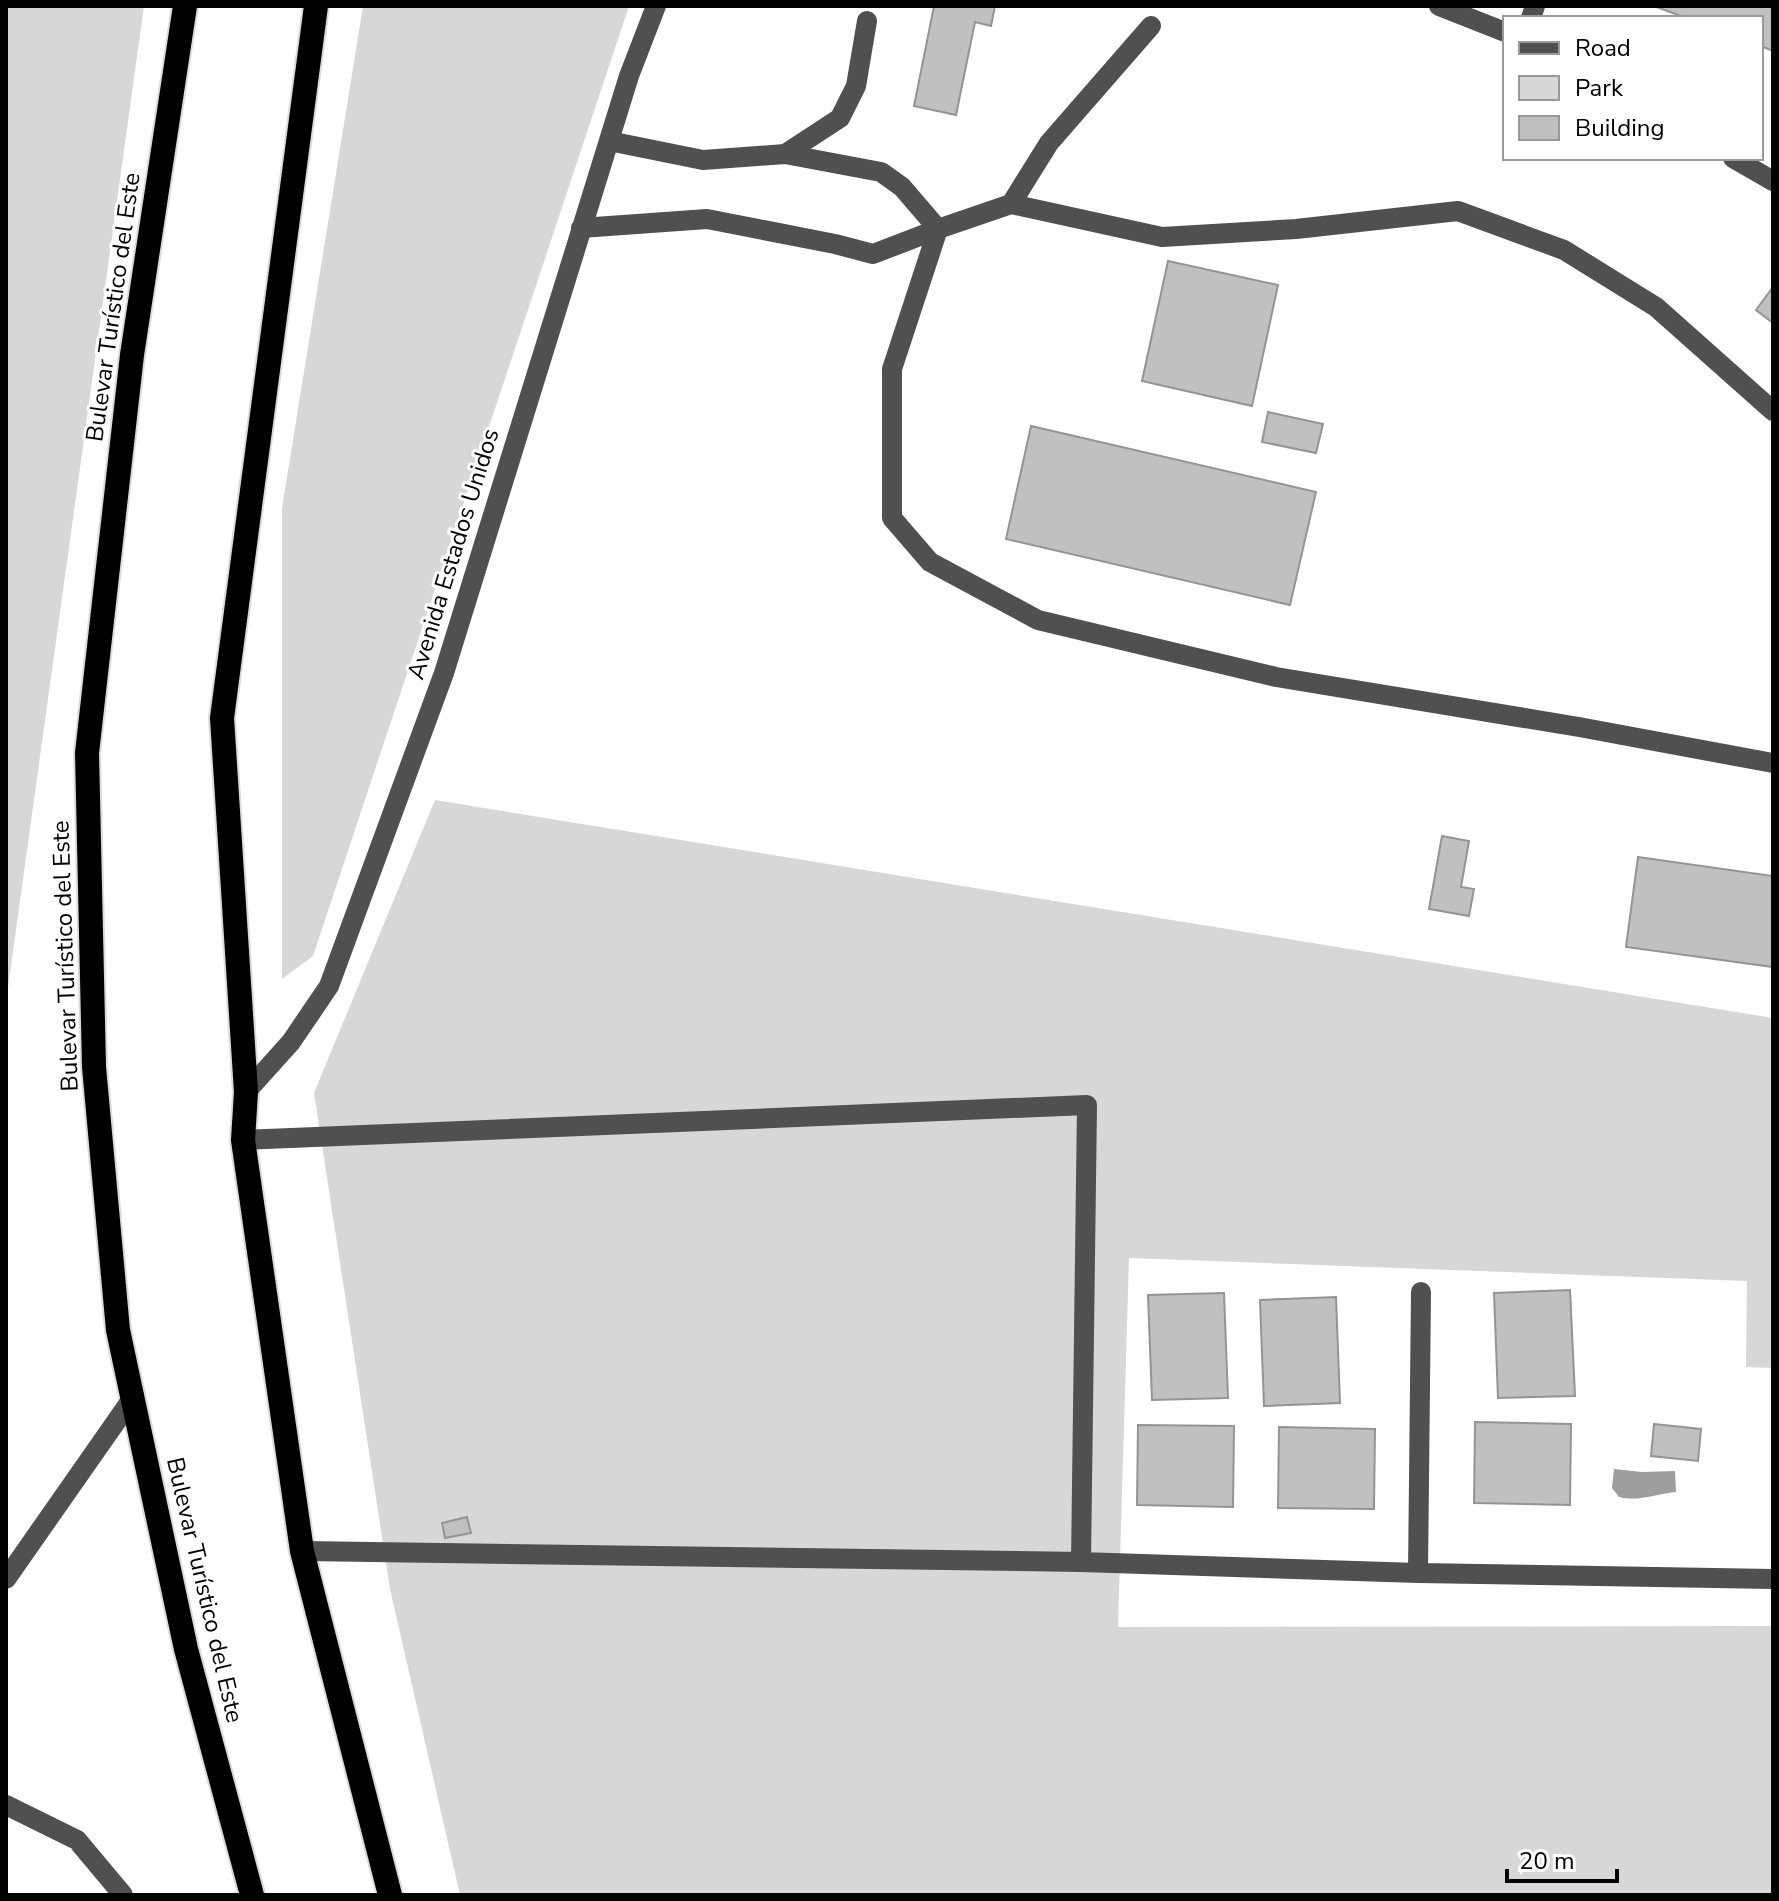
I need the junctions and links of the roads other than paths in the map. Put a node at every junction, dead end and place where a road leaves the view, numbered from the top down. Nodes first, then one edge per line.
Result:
1 (185, 6) edge
2 (316, 6) edge
3 (656, 6) edge
4 (1439, 6) edge
5 (867, 21) dead end
6 (1151, 26) dead end
7 (1503, 31) edge
8 (609, 141) junction
9 (785, 154) junction
10 (1736, 160) edge
11 (1773, 181) edge
12 (1011, 204) junction
13 (581, 228) junction
14 (938, 229) junction
15 (1773, 411) edge
16 (1773, 763) edge
17 (246, 1092) junction
18 (243, 1140) junction
19 (1421, 1292) dead end
20 (134, 1396) junction
21 (302, 1551) junction
22 (1081, 1562) junction
23 (1418, 1573) junction
24 (6, 1579) edge
25 (1773, 1579) edge
26 (6, 1805) edge
27 (123, 1895) edge
28 (252, 1895) edge
29 (390, 1895) edge

1 - 20 highway, Bulevar Turístico del Este
2 - 17 highway
3 - 8 street, Avenida Estados Unidos
4 - 7 street
5 - 9 street
6 - 12 street
8 - 9 street
8 - 13 street, Avenida Estados Unidos
9 - 14 street
10 - 11 street
12 - 14 street
12 - 15 street
13 - 14 street
13 - 17 street, Avenida Estados Unidos
14 - 16 street
17 - 18 highway
18 - 21 highway
18 - 22 street
19 - 23 street
20 - 24 street
20 - 28 highway, Bulevar Turístico del Este
21 - 22 street
21 - 29 highway
22 - 23 street
23 - 25 street
26 - 27 street

